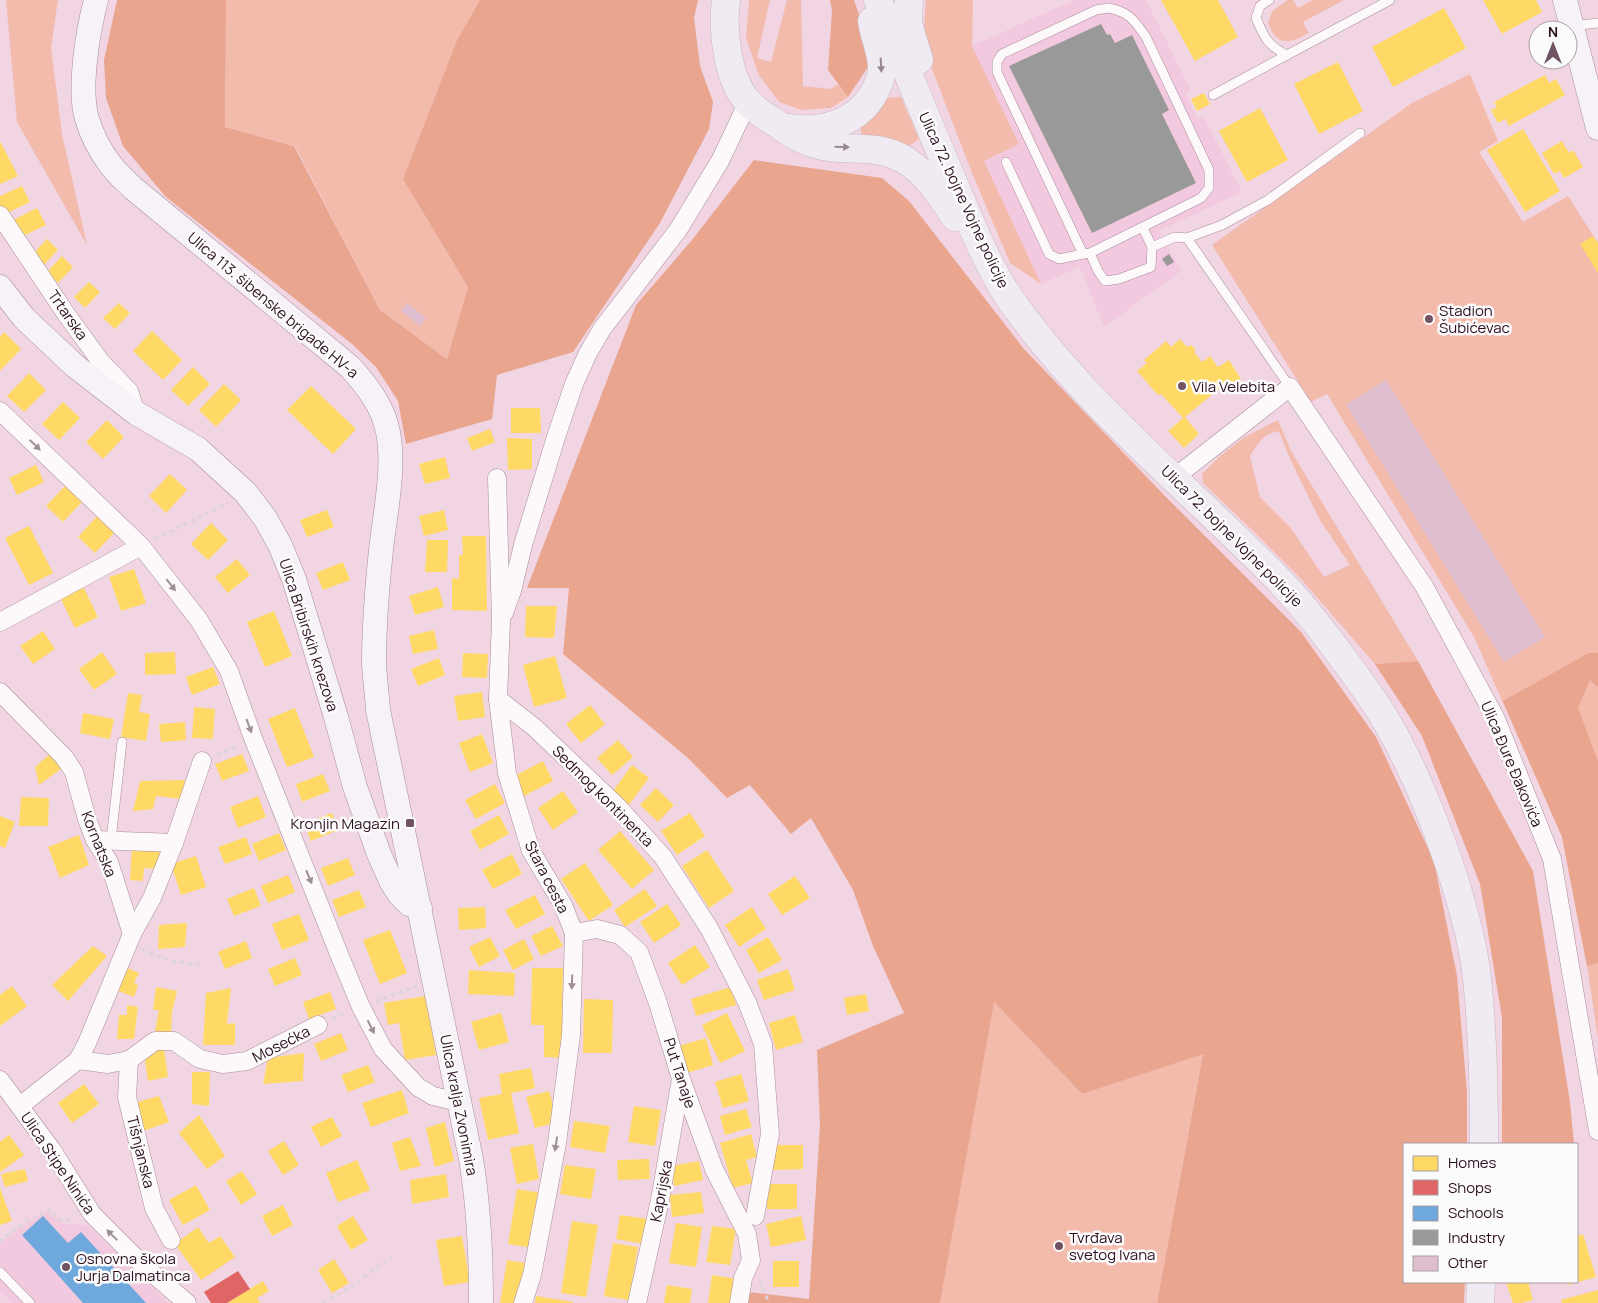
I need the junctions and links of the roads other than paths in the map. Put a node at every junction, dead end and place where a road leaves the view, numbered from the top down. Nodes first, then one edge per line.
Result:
1 (96, 0) edge
2 (726, 0) edge
3 (873, 0) edge
4 (878, 0) edge
5 (909, 0) edge
6 (1269, 0) edge
7 (1390, 0) edge
8 (1565, 0) edge
9 (1570, 20) edge
10 (1598, 23) edge
11 (1578, 25) edge
12 (1578, 50) edge
13 (1287, 55) junction
14 (1213, 95) dead end
15 (748, 102) junction
16 (781, 126) junction
17 (1598, 128) edge
18 (1360, 133) dead end
19 (932, 134) junction
20 (1006, 162) dead end
21 (0, 215) edge
22 (1143, 228) junction
23 (975, 231) junction
24 (1187, 238) junction
25 (1152, 247) junction
26 (1086, 253) junction
27 (0, 287) edge
28 (1290, 387) junction
29 (0, 411) edge
30 (136, 413) junction
31 (497, 478) dead end
32 (1174, 478) junction
33 (141, 546) junction
34 (501, 620) junction
35 (0, 622) edge
36 (0, 692) edge
37 (498, 700) junction
38 (122, 742) dead end
39 (202, 761) road end
40 (103, 840) junction
41 (174, 843) junction
42 (420, 908) junction
43 (574, 933) junction
44 (130, 939) junction
45 (318, 1025) dead end
46 (78, 1060) junction
47 (129, 1060) junction
48 (681, 1079) junction
49 (0, 1080) edge
50 (458, 1102) junction
51 (20, 1106) junction
52 (1598, 1131) edge
53 (1484, 1143) edge
54 (755, 1216) dead end
55 (170, 1240) dead end
56 (0, 1272) edge
57 (1481, 1283) edge
58 (30, 1303) edge
59 (187, 1303) edge
60 (481, 1303) edge
61 (523, 1303) edge
62 (637, 1303) edge
63 (739, 1303) edge
64 (1480, 1303) edge

1 - 42 main road, Ulica 113. šibenske brigade HV-a
2 - 15 main road
3 -> 16 main road
4 - 19 main road, Ulica 72. bojne Vojne policije
5 - 19 main road
6 - 13 lane
7 - 13 lane
8 - 9 main road
10 - 11 lane
12 - 17 main road
13 - 14 lane
15 - 16 main road
15 - 34 street
16 -> 23 main road
18 - 24 lane
19 - 23 main road, Ulica 72. bojne Vojne policije
20 - 26 lane
21 - 30 street, Trtarska
22 - 25 lane
22 - 26 lane
22 - 26 lane
23 - 32 main road, Ulica 72. bojne Vojne policije
24 - 25 lane
24 - 28 lane
25 - 26 lane
27 - 30 main road, Ulica Bribirskih knezova
28 - 32 street
28 - 52 street, Ulica Đure Đakovića
29 -> 33 street
30 - 42 main road, Ulica Bribirskih knezova
31 - 34 street, Stara cesta
32 - 53 main road, Ulica 72. bojne Vojne policije
33 - 35 street
33 -> 50 street
34 - 37 street, Stara cesta
36 - 40 street, Kornatska
37 - 43 street, Stara cesta
37 - 54 street, Sedmog kontinenta
38 - 40 lane
39 - 41 street
40 - 41 street
40 - 44 street, Kornatska
41 - 44 street
42 - 50 main road, Ulica kralja Zvonimira
43 - 48 street, Put Tanaje
43 -> 61 street, Stara cesta
44 - 46 street
45 - 47 street, Mosećka
46 - 47 street, Mosećka
46 - 51 street
47 - 55 street, Tišnjanska
48 - 62 street, Kaprijska
48 - 63 street, Put Tanaje
49 - 51 street, Ulica Stipe Ninića
50 - 60 main road, Ulica kralja Zvonimira
59 -> 51 street, Ulica Stipe Ninića
56 - 58 lane
57 - 64 main road

